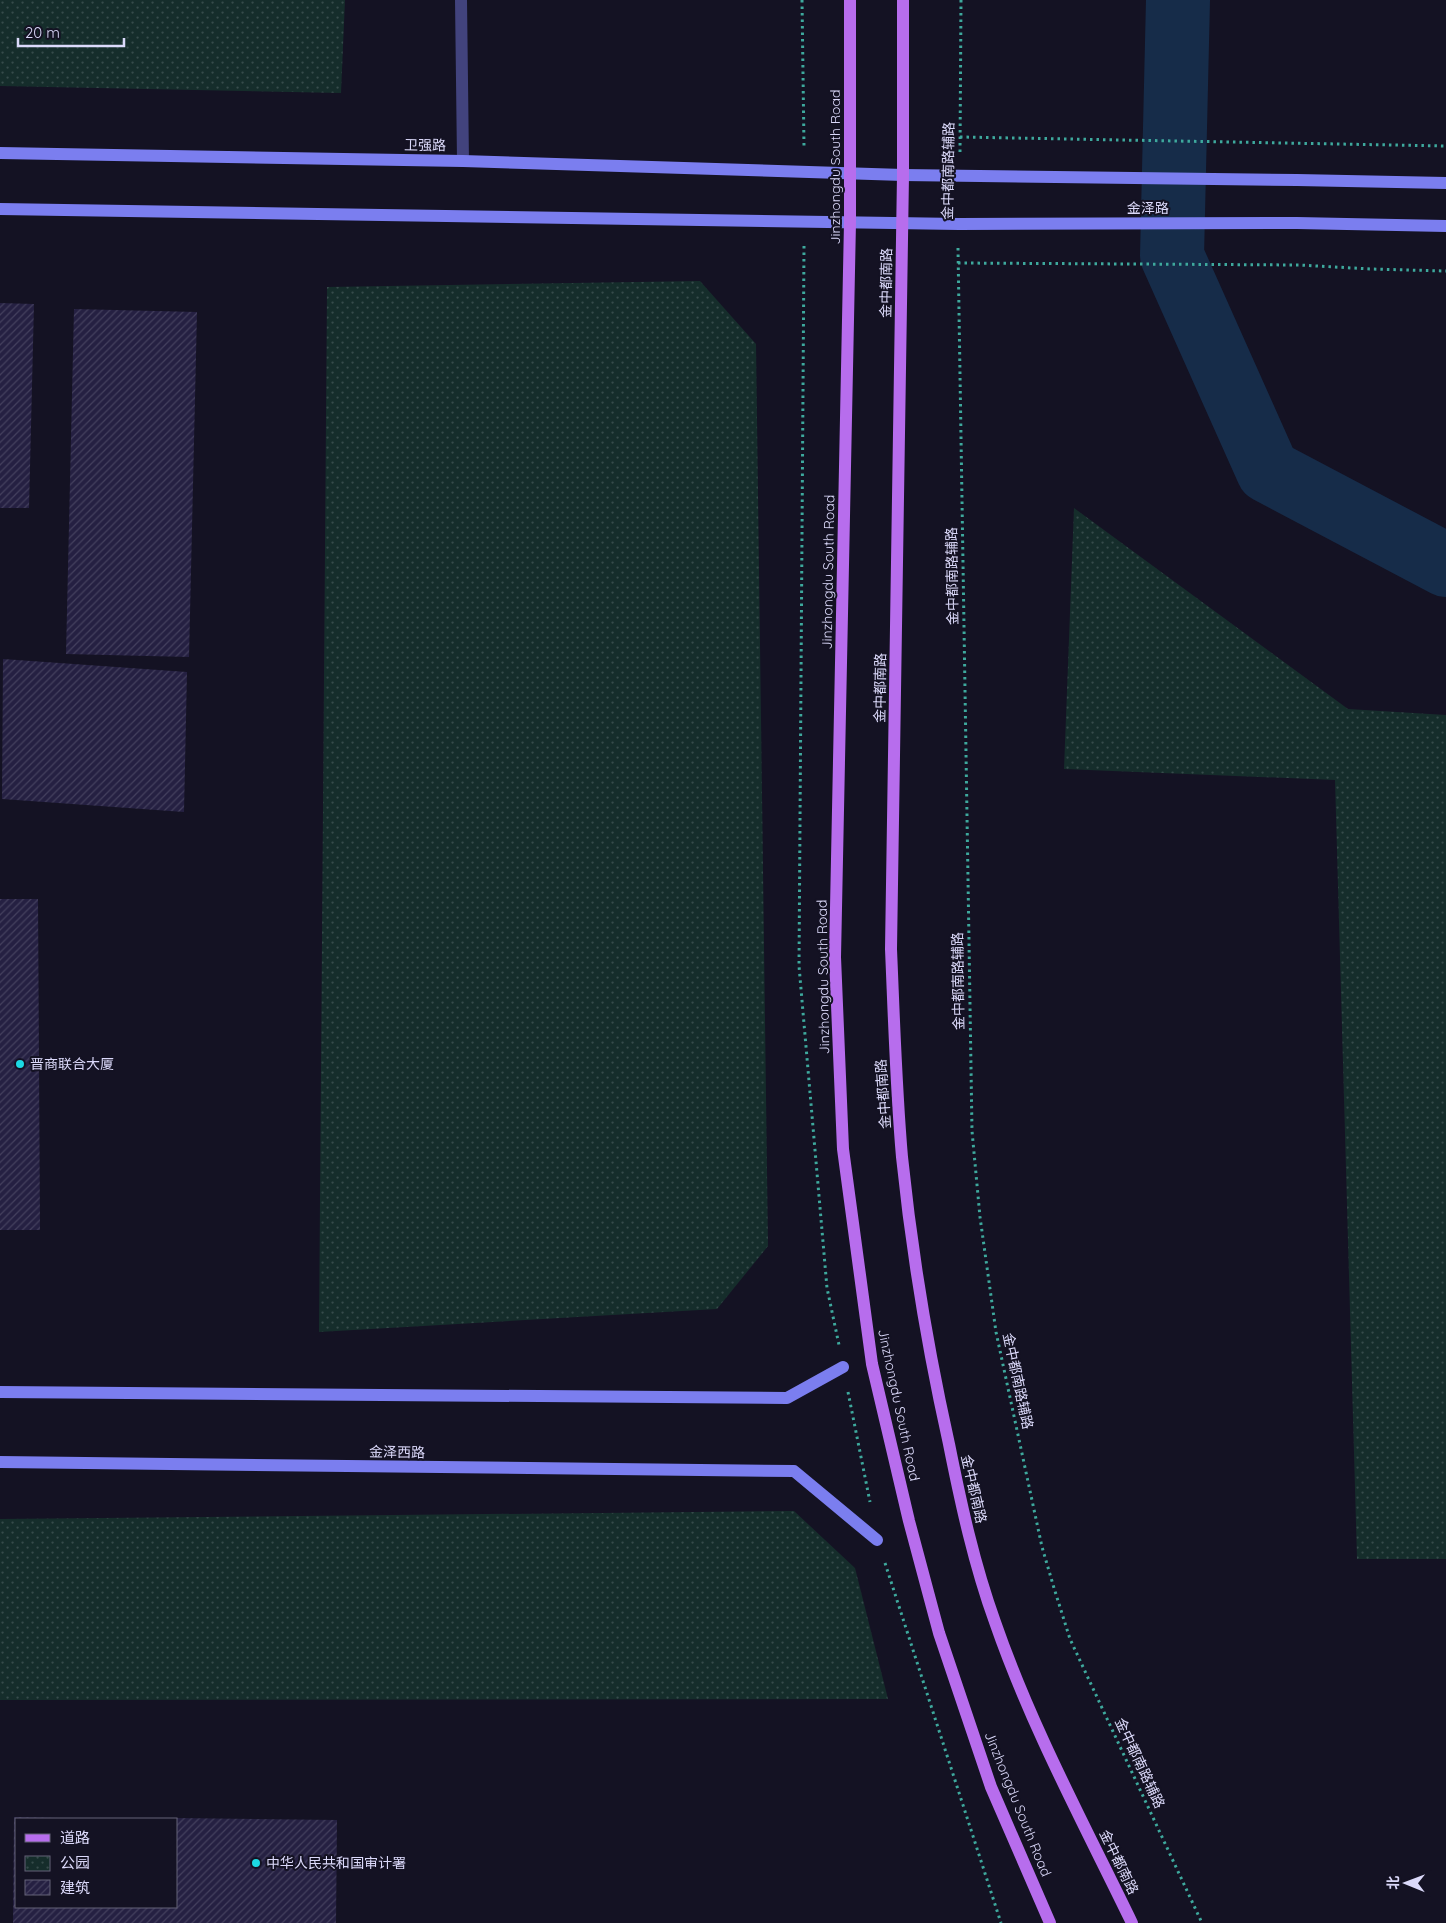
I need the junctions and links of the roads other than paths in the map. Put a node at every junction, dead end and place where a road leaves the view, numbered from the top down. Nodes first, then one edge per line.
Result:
1 (462, 0) edge
2 (850, 0) edge
3 (903, 0) edge
4 (0, 153) edge
5 (463, 160) junction
6 (850, 174) junction
7 (903, 175) junction
8 (1446, 183) edge
9 (0, 209) edge
10 (850, 222) junction
11 (902, 222) junction
12 (1446, 226) edge
13 (843, 1367) dead end
14 (0, 1392) edge
15 (0, 1462) edge
16 (877, 1540) dead end
17 (1050, 1923) edge
18 (1132, 1923) edge

1 - 5 street
2 - 6 main road, Jinzhongdu South Road
3 - 7 main road
4 - 5 street, 卫强路
5 - 6 street, 卫强路
6 - 7 street
6 - 10 main road, Jinzhongdu South Road
7 - 8 street
7 - 11 main road
9 - 10 street
10 - 11 street, 金泽路
10 - 17 main road, Jinzhongdu South Road
11 - 12 street, 金泽路
11 - 18 main road, 金中都南路
13 - 14 street
15 - 16 street, 金泽西路

